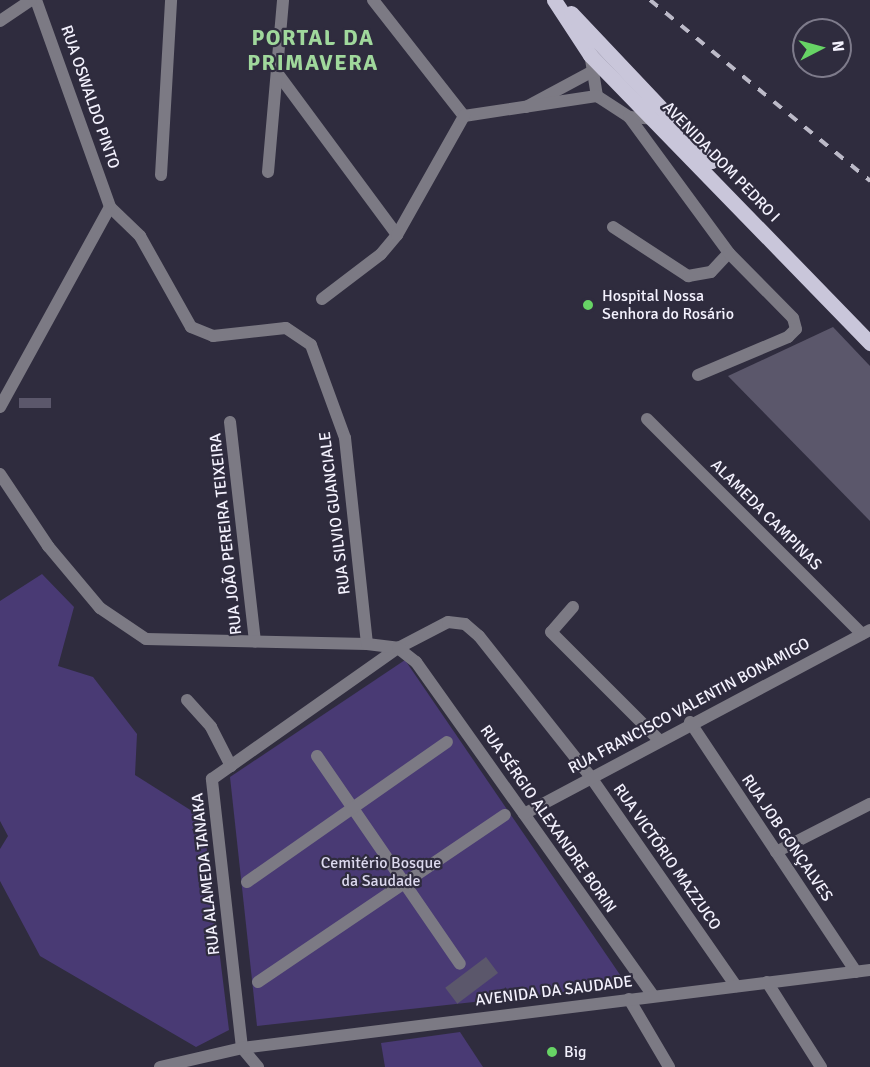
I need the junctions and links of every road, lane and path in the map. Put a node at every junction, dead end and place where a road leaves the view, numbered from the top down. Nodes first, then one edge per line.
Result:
1 (31, 0) edge
2 (36, 0) edge
3 (171, 0) edge
4 (283, 0) edge
5 (373, 0) edge
6 (556, 0) edge
7 (0, 21) edge
8 (586, 28) junction
9 (590, 55) junction
10 (591, 72) junction
11 (278, 74) junction
12 (597, 96) junction
13 (514, 112) junction
14 (464, 116) junction
15 (629, 117) junction
16 (662, 118) junction
17 (268, 172) dead end
18 (161, 175) dead end
19 (110, 207) junction
20 (613, 227) dead end
21 (397, 235) junction
22 (729, 254) junction
23 (322, 299) dead end
24 (870, 333) edge
25 (870, 343) edge
26 (698, 375) dead end
27 (0, 407) edge
28 (647, 419) dead end
29 (230, 422) dead end
30 (0, 474) edge
31 (573, 607) dead end
32 (866, 632) edge
33 (479, 636) joint
34 (255, 642) junction
35 (367, 644) junction
36 (398, 648) junction
37 (187, 700) dead end
38 (690, 722) junction
39 (658, 740) junction
40 (447, 742) dead end
41 (317, 756) dead end
42 (231, 766) junction
43 (590, 776) junction
44 (870, 804) edge
45 (353, 809) junction
46 (524, 814) junction
47 (505, 815) dead end
48 (776, 852) junction
49 (247, 882) dead end
50 (404, 886) junction
51 (459, 963) dead end
52 (870, 970) edge
53 (856, 972) junction
54 (258, 982) dead end
55 (767, 982) junction
56 (736, 986) junction
57 (653, 996) junction
58 (629, 999) junction
59 (242, 1048) junction
60 (160, 1067) edge
61 (258, 1067) edge
62 (669, 1067) edge
63 (821, 1067) edge

1 - 7 street
2 - 19 street, RUA OSWALDO PINTO
3 - 18 street
4 - 11 street
5 - 14 street
6 - 8 main road, AVENIDA DOM PEDRO I
6 - 9 main road, AVENIDA DOM PEDRO I
8 - 9 street
8 - 16 main road, AVENIDA DOM PEDRO I
9 - 10 street
9 - 16 main road, AVENIDA DOM PEDRO I
10 - 12 street
10 - 13 street
11 - 17 street
11 - 21 street
12 - 13 street
12 - 15 street
13 - 14 street
14 - 21 street
15 - 16 street
15 - 22 street
16 - 24 main road, AVENIDA DOM PEDRO I
16 - 25 main road, AVENIDA DOM PEDRO I
19 - 27 street
19 - 35 street, RUA SILVIO GUANCIALE
20 - 22 street
21 - 23 street
22 - 26 street
28 - 32 street, ALAMEDA CAMPINAS
29 - 34 street, RUA JOÃO PEREIRA TEIXEIRA
30 - 34 street
31 - 39 street
32 - 38 street, RUA FRANCISCO VALENTIN BONAMIGO
33 - 36 street, RUA ALAMEDA TANAKA
33 - 43 street, RUA VICTÓRIO MAZZUCO
34 - 35 street
35 - 36 street
36 - 42 street, RUA ALAMEDA TANAKA
36 - 46 street, RUA SÉRGIO ALEXANDRE BORIN
37 - 42 street
38 - 39 street, RUA FRANCISCO VALENTIN BONAMIGO
38 - 48 street, RUA JOB GONÇALVES
39 - 43 street, RUA FRANCISCO VALENTIN BONAMIGO
40 - 45 street
41 - 45 street
42 - 59 street, RUA ALAMEDA TANAKA
43 - 46 street, RUA FRANCISCO VALENTIN BONAMIGO
43 - 56 street, RUA VICTÓRIO MAZZUCO
44 - 48 street
45 - 49 street
45 - 50 street
46 - 57 street, RUA SÉRGIO ALEXANDRE BORIN
47 - 50 street
48 - 53 street, RUA JOB GONÇALVES
50 - 51 street
50 - 54 street
52 - 53 street, AVENIDA DA SAUDADE
53 - 55 street, AVENIDA DA SAUDADE
55 - 56 street, AVENIDA DA SAUDADE
55 - 63 street
56 - 57 street, AVENIDA DA SAUDADE
57 - 58 street, AVENIDA DA SAUDADE
58 - 59 street, AVENIDA DA SAUDADE
58 - 62 street
59 - 60 street, AVENIDA DA SAUDADE
59 - 61 street

